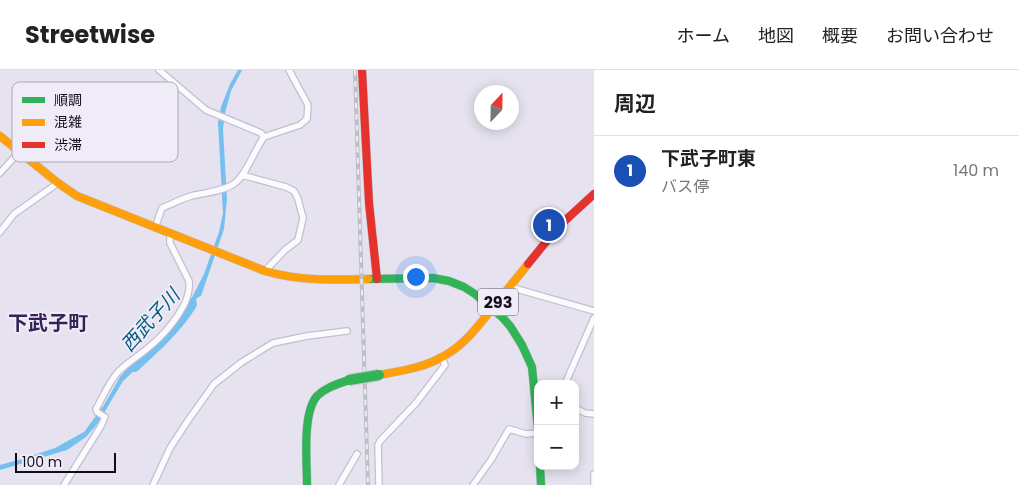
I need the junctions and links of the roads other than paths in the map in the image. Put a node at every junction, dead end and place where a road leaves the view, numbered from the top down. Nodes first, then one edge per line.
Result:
1 (159, 70) edge
2 (288, 70) edge
3 (362, 70) edge
4 (173, 82) edge
5 (178, 86) edge
6 (0, 136) edge
7 (264, 137) junction
8 (12, 146) edge
9 (12, 160) edge
10 (32, 162) edge
11 (0, 173) edge
12 (242, 175) junction
13 (58, 183) junction
14 (594, 194) edge
15 (155, 228) junction
16 (0, 232) edge
17 (170, 234) junction
18 (265, 271) junction
19 (377, 279) junction
20 (510, 287) junction
21 (492, 308) junction
22 (594, 311) edge
23 (594, 318) edge
24 (347, 331) dead end
25 (442, 358) junction
26 (567, 380) edge
27 (534, 385) edge
28 (579, 410) edge
29 (594, 414) edge
30 (534, 433) edge
31 (357, 454) dead end
32 (540, 470) edge
33 (594, 474) edge
34 (64, 485) edge
35 (153, 485) edge
36 (307, 485) edge
37 (339, 485) edge
38 (379, 485) edge
39 (473, 485) edge
40 (542, 485) edge
41 (594, 485) edge

1 - 4 street
2 - 7 street
3 - 19 main road
5 - 7 street
6 - 8 main road
7 - 12 street
9 - 11 street
10 - 13 main road
12 - 15 street
12 - 18 street
13 - 15 main road
13 - 16 street
14 - 20 main road, 293
15 - 17 main road
17 - 18 main road
17 - 34 street
18 - 19 main road
19 - 21 main road
20 - 21 main road, 293
20 - 22 street
21 - 25 main road, 293
21 - 27 main road
23 - 26 street
24 - 35 street
25 - 36 main road, 293, bridge
25 - 38 street
28 - 29 street
30 - 39 street
31 - 37 street
32 - 40 main road
33 - 41 street

